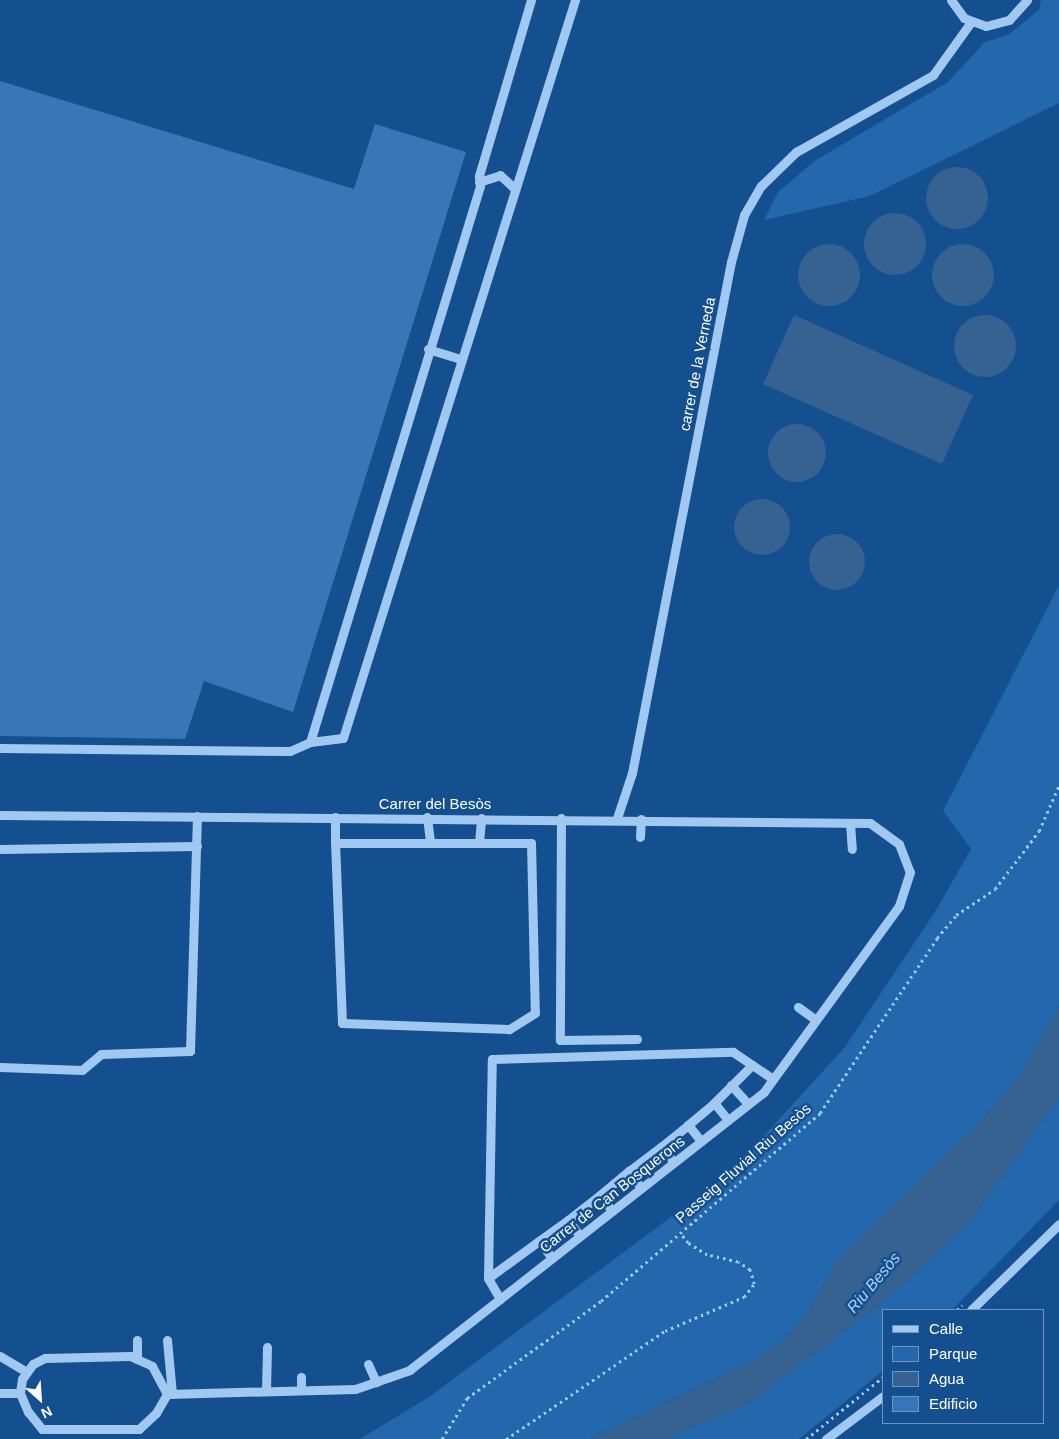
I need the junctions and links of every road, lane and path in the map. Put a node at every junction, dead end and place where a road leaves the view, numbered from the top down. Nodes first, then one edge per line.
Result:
1 (531, 0) edge
2 (575, 0) edge
3 (951, 0) edge
4 (1027, 0) edge
5 (971, 22) junction
6 (479, 182) junction
7 (515, 189) junction
8 (428, 349) junction
9 (461, 359) junction
10 (310, 742) junction
11 (0, 748) edge
12 (1059, 785) edge
13 (0, 815) edge
14 (196, 816) junction
15 (335, 817) junction
16 (427, 817) junction
17 (481, 818) junction
18 (561, 818) junction
19 (617, 818) junction
20 (641, 818) junction
21 (850, 822) junction
22 (870, 823) joint
23 (640, 836) dead end
24 (335, 843) junction
25 (430, 843) junction
26 (479, 843) junction
27 (197, 846) junction
28 (0, 849) edge
29 (852, 849) dead end
30 (798, 1007) dead end
31 (816, 1020) junction
32 (637, 1039) dead end
33 (752, 1065) junction
34 (0, 1068) edge
35 (773, 1079) junction
36 (731, 1085) junction
37 (714, 1103) junction
38 (748, 1104) junction
39 (728, 1120) junction
40 (688, 1125) junction
41 (701, 1141) junction
42 (661, 1147) junction
43 (674, 1162) junction
44 (629, 1171) junction
45 (641, 1188) junction
46 (600, 1195) junction
47 (612, 1211) junction
48 (568, 1220) junction
49 (1059, 1224) edge
50 (680, 1233) junction
51 (580, 1236) junction
52 (540, 1241) junction
53 (552, 1258) junction
54 (488, 1278) junction
55 (500, 1299) junction
56 (972, 1309) edge
57 (136, 1340) dead end
58 (167, 1340) dead end
59 (267, 1347) dead end
60 (0, 1356) edge
61 (137, 1359) junction
62 (368, 1364) dead end
63 (27, 1372) junction
64 (301, 1377) dead end
65 (882, 1378) edge
66 (376, 1382) junction
67 (301, 1390) junction
68 (266, 1391) junction
69 (0, 1393) edge
70 (20, 1393) junction
71 (169, 1394) junction
72 (882, 1397) edge
73 (442, 1439) edge
74 (506, 1439) edge
75 (806, 1439) edge
76 (826, 1439) edge

1 - 6 street
2 - 7 street
3 - 5 street
4 - 5 street
5 - 19 street, carrer de la Verneda
6 - 7 street
6 - 8 street
7 - 9 street
8 - 9 street
8 - 10 street
9 - 10 street
10 - 11 street
12 - 50 path, Passeig Fluvial Riu Besòs
13 - 14 street, Carrer del Besòs
14 - 15 street, Carrer del Besòs
14 - 27 street
15 - 16 street, Carrer del Besòs
15 - 24 street
16 - 17 street, Carrer del Besòs
16 - 25 street
17 - 18 street, Carrer del Besòs
17 - 26 street
18 - 19 street, Carrer del Besòs
18 - 32 street
19 - 20 street, Carrer del Besòs
20 - 21 street, Carrer del Besòs
20 - 23 street
21 - 22 street, Carrer del Besòs
21 - 29 street
22 - 31 street, Carrer de Can Bosquerons
24 - 25 street
24 - 26 street
25 - 26 street
27 - 28 street
27 - 34 street
30 - 31 street
31 - 35 street, Carrer de Can Bosquerons
33 - 35 street
33 - 36 street
33 - 54 street
35 - 38 street, Carrer de Can Bosquerons
36 - 37 street
36 - 38 street
37 - 39 street
37 - 40 street
38 - 39 street, Carrer de Can Bosquerons
39 - 41 street, Carrer de Can Bosquerons
40 - 41 street
40 - 42 street
41 - 43 street, Carrer de Can Bosquerons
42 - 43 street
42 - 44 street
43 - 45 street, Carrer de Can Bosquerons
44 - 45 street
44 - 46 street
45 - 47 street, Carrer de Can Bosquerons
46 - 47 street
46 - 48 street
47 - 51 street, Carrer de Can Bosquerons
48 - 51 street
48 - 52 street
49 - 56 street
50 - 73 path, Passeig Fluvial Riu Besòs
50 - 74 path
51 - 53 street, Carrer de Can Bosquerons
52 - 53 street
52 - 54 street
53 - 55 street, Carrer de Can Bosquerons
54 - 55 street
55 - 66 street, Carrer de Can Bosquerons
57 - 61 street
58 - 71 street
59 - 68 street
60 - 63 street
61 - 63 street
61 - 71 street
62 - 66 street
63 - 70 street
64 - 67 street
65 - 75 path
66 - 67 street, Carrer de Can Bosquerons
67 - 68 street, Carrer de Can Bosquerons
68 - 71 street, Carrer de Can Bosquerons
69 - 70 street
70 - 71 street
72 - 76 street

